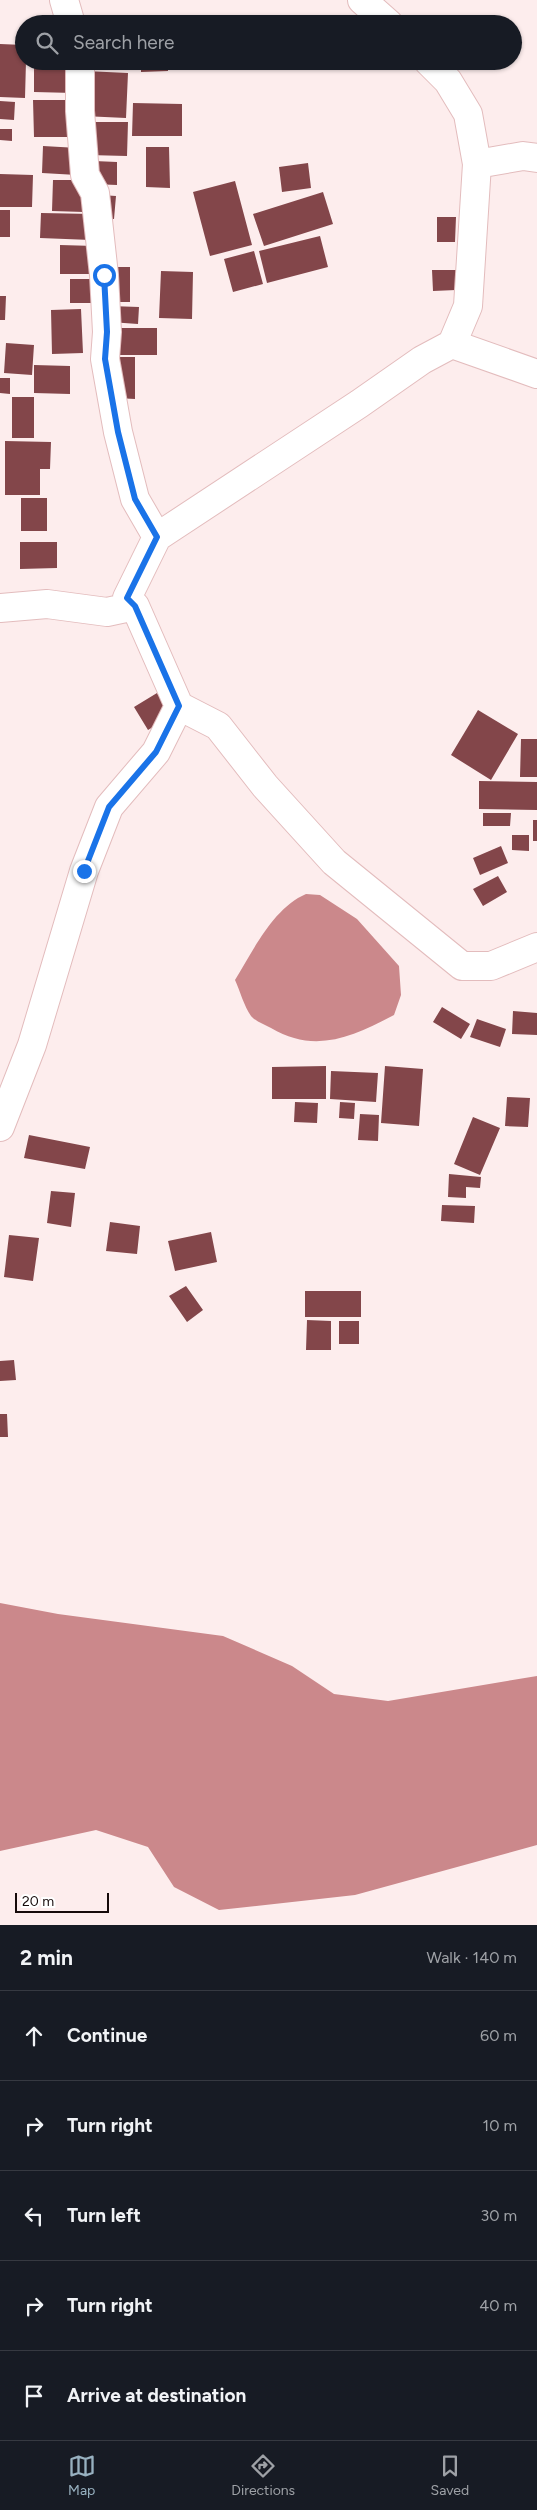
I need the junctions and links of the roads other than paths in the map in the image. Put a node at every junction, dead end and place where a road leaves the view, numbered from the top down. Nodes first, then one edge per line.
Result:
1 (64, 0) edge
2 (362, 0) edge
3 (68, 15) edge
4 (379, 15) edge
5 (80, 70) edge
6 (437, 70) edge
7 (537, 158) edge
8 (477, 164) junction
9 (452, 344) junction
10 (537, 374) edge
11 (157, 537) junction
12 (135, 606) junction
13 (0, 608) edge
14 (179, 706) junction
15 (537, 947) edge
16 (0, 1127) edge

1 - 3 street
2 - 4 street
5 - 11 street
6 - 8 street
7 - 8 street
8 - 9 street
9 - 10 street
9 - 11 street
11 - 12 street
12 - 13 street
12 - 14 street
14 - 15 street
14 - 16 street

